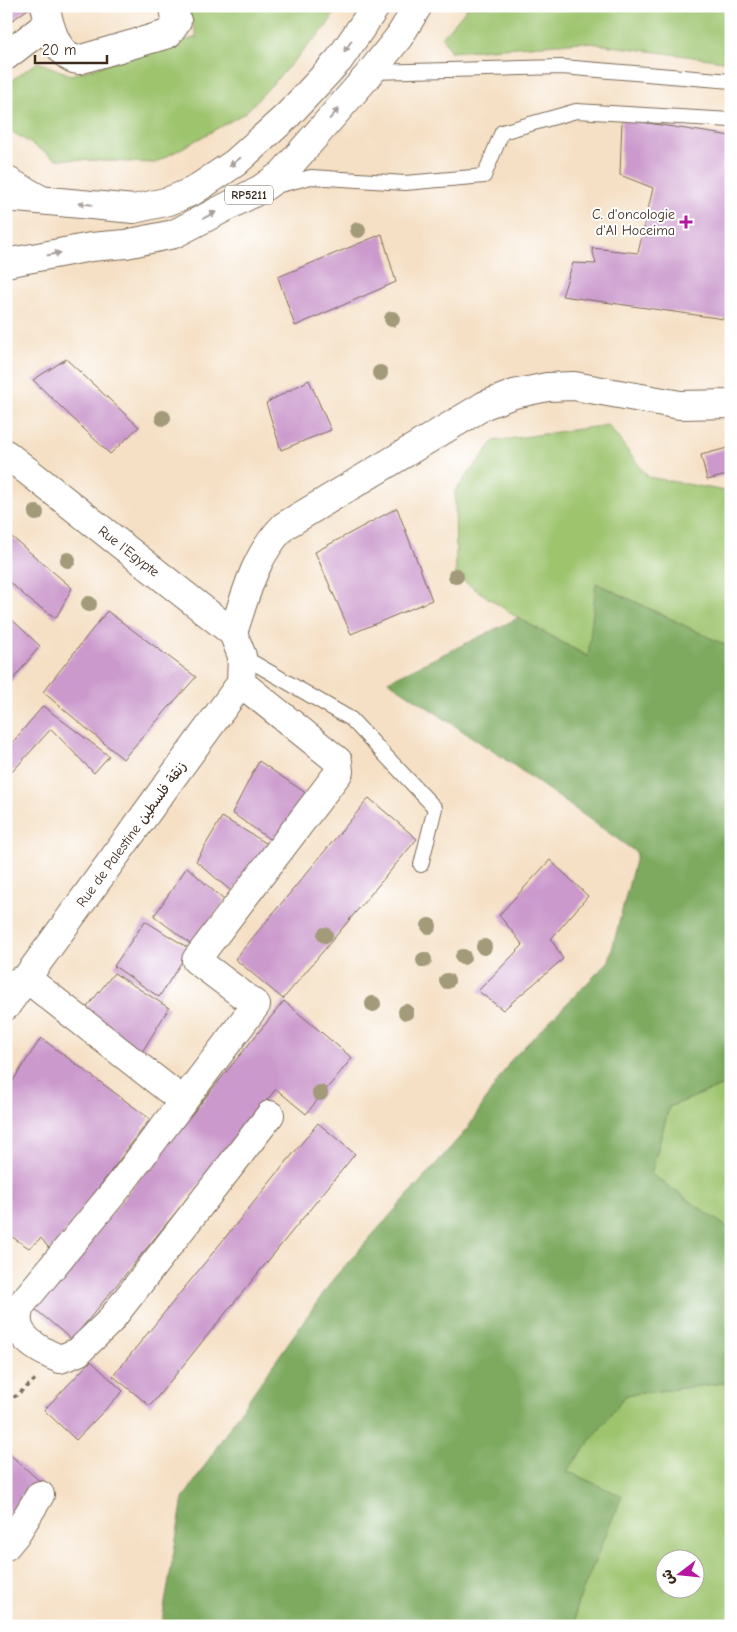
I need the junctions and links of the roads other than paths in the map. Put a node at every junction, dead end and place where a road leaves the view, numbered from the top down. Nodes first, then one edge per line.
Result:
1 (173, 6) edge
2 (376, 6) edge
3 (418, 6) edge
4 (47, 15) edge
5 (6, 56) edge
6 (371, 72) junction
7 (731, 80) edge
8 (731, 120) edge
9 (6, 180) edge
10 (261, 189) junction
11 (6, 197) edge
12 (38, 198) junction
13 (6, 263) edge
14 (731, 404) edge
15 (6, 454) edge
16 (238, 644) junction
17 (241, 683) junction
18 (421, 865) dead end
19 (16, 983) edge
20 (6, 1006) edge
21 (183, 1101) junction
22 (270, 1115) dead end
23 (40, 1495) dead end
24 (6, 1546) edge

1 - 4 street
2 -> 12 street, RP5211
3 - 6 street, RP5211
4 - 5 street
6 - 7 lane
10 -> 6 street, RP5211
8 - 10 lane
9 - 12 street
13 -> 10 street, RP5211
11 - 12 street, RP5211
14 - 16 street
15 - 16 street, Rue l'Egypte
16 - 17 street
16 - 18 lane
17 - 19 street, Rue de Palestine زنقة فلسطين
17 - 21 street
19 - 20 street, Rue de Palestine زنقة فلسطين
19 - 21 street
21 - 22 street
23 - 24 street

